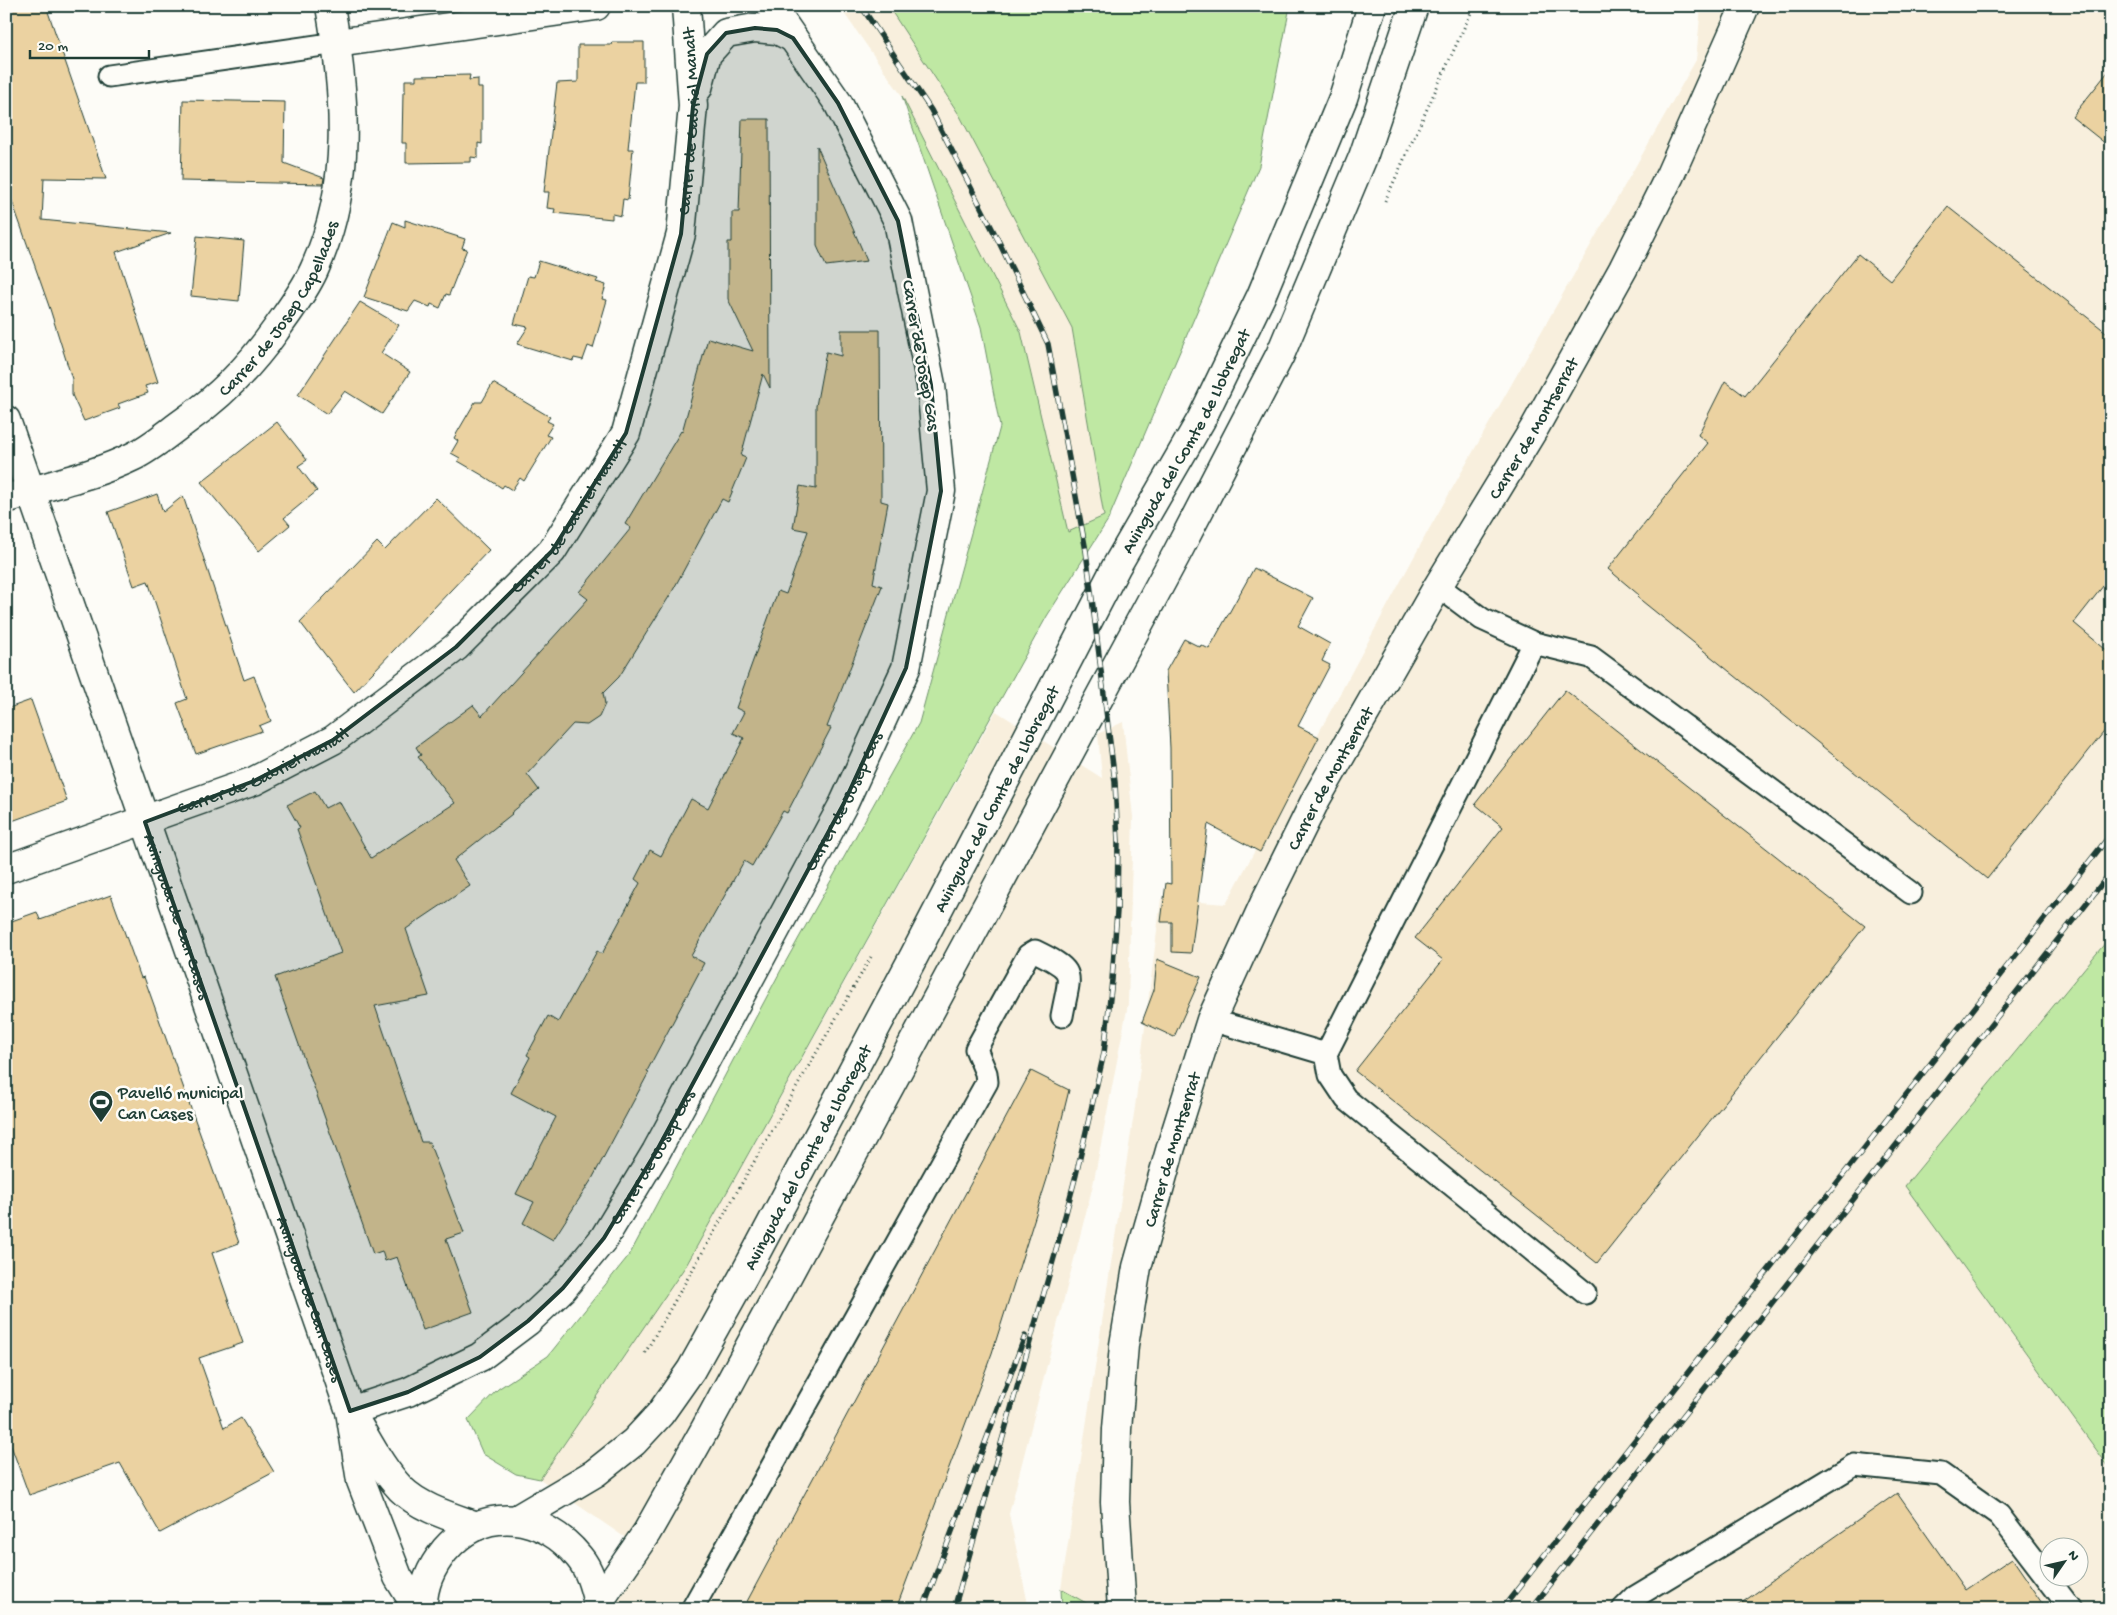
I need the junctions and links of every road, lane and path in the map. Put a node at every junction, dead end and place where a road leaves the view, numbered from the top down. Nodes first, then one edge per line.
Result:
1 (330, 6) edge
2 (596, 6) edge
3 (686, 6) edge
4 (771, 6) edge
5 (1372, 6) edge
6 (1414, 6) edge
7 (1742, 8) edge
8 (793, 38) junction
9 (337, 43) junction
10 (109, 76) dead end
11 (693, 106) junction
12 (6, 420) edge
13 (18, 495) edge
14 (1438, 586) junction
15 (1534, 643) junction
16 (145, 822) junction
17 (6, 869) edge
18 (1911, 893) dead end
19 (1062, 1016) dead end
20 (1211, 1020) junction
21 (1326, 1054) junction
22 (1585, 1293) dead end
23 (350, 1411) junction
24 (517, 1518) junction
25 (477, 1526) junction
26 (597, 1606) edge
27 (418, 1609) edge
28 (423, 1609) edge
29 (692, 1609) edge
30 (1122, 1609) edge
31 (1623, 1609) edge
32 (2071, 1609) edge

1 - 9 street, Carrer de Josep Capellades
2 - 9 street
3 - 11 street, Carrer de Gabriel Manalt
4 - 8 street, Carrer de Josep Gas
5 - 24 street, Avinguda del Comte de Llobregat
6 - 26 street
7 - 14 street, Carrer de Montserrat
8 - 11 street
8 - 23 street, Carrer de Josep Gas
9 - 10 lane
9 - 13 street, Carrer de Josep Capellades
11 - 16 street, Carrer de Gabriel Manalt
12 - 13 street, Avinguda de Can Cases
13 - 16 street, Avinguda de Can Cases
14 - 15 lane
14 - 20 street, Carrer de Montserrat
15 - 18 lane
15 - 21 lane
16 - 17 street, Carrer de Gabriel Manalt
16 - 23 street, Avinguda de Can Cases
19 - 29 lane
20 - 21 lane
20 - 30 street, Carrer de Montserrat
21 - 22 lane
23 - 25 street, Avinguda de Can Cases
23 - 27 street, Avinguda de Can Cases
24 - 25 street
24 - 26 street
25 - 28 street
31 - 32 lane

